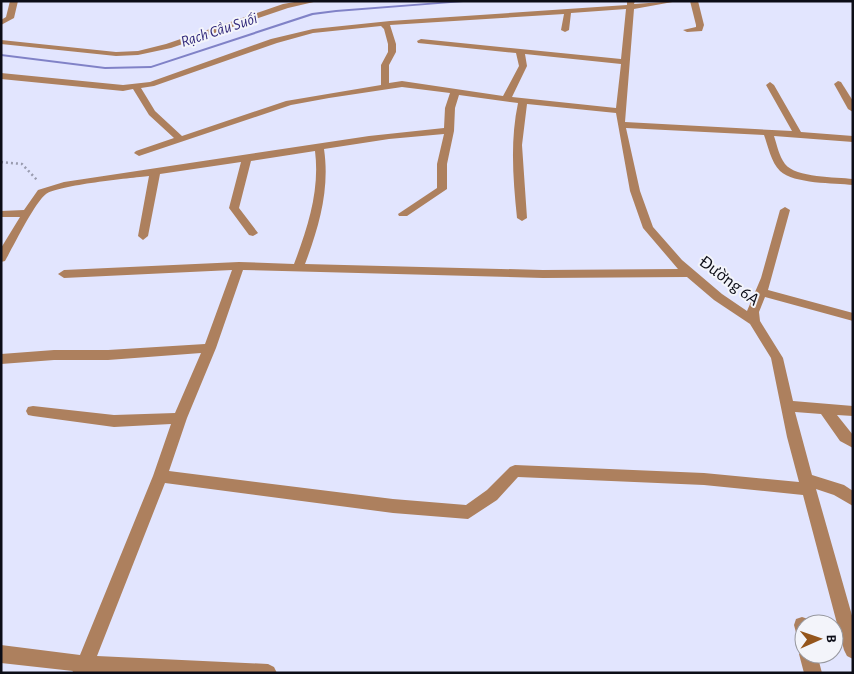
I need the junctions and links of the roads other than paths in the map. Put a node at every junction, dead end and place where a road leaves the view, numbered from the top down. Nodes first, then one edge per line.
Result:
1 (14, 1) edge
2 (314, 1) edge
3 (674, 1) edge
4 (694, 1) edge
5 (630, 4) edge
6 (568, 10) junction
7 (1, 24) edge
8 (383, 24) junction
9 (565, 30) dead end
10 (687, 30) dead end
11 (421, 41) dead end
12 (1, 42) edge
13 (520, 51) junction
14 (625, 62) junction
15 (1, 76) edge
16 (838, 84) dead end
17 (770, 85) dead end
18 (135, 86) junction
19 (385, 86) junction
20 (455, 92) junction
21 (506, 99) junction
22 (523, 101) junction
23 (853, 109) edge
24 (621, 111) junction
25 (621, 125) junction
26 (449, 131) junction
27 (768, 133) junction
28 (798, 135) junction
29 (180, 139) junction
30 (853, 139) edge
31 (319, 147) junction
32 (139, 153) dead end
33 (246, 158) junction
34 (155, 172) junction
35 (853, 182) edge
36 (785, 210) dead end
37 (27, 213) junction
38 (1, 214) edge
39 (403, 214) dead end
40 (522, 218) dead end
41 (253, 233) dead end
42 (143, 236) dead end
43 (1, 258) edge
44 (239, 266) junction
45 (298, 268) junction
46 (689, 273) junction
47 (64, 274) dead end
48 (761, 292) junction
49 (853, 317) edge
50 (754, 321) junction
51 (210, 348) junction
52 (1, 359) edge
53 (788, 406) junction
54 (825, 409) junction
55 (33, 411) dead end
56 (853, 411) edge
57 (180, 418) junction
58 (853, 442) edge
59 (160, 476) junction
60 (807, 485) junction
61 (853, 500) edge
62 (853, 650) edge
63 (1, 654) edge
64 (83, 668) edge
65 (268, 673) edge

1 - 7 street
2 - 12 street
3 - 5 street
4 - 10 street
5 - 6 street
5 - 14 street, Đường 6A
6 - 8 street
6 - 9 street
8 - 18 street
8 - 19 street
11 - 13 street
13 - 14 street
13 - 21 street
14 - 24 street, Đường 6A
15 - 18 street
16 - 23 street
17 - 28 street
18 - 29 street
19 - 20 street
19 - 29 street
20 - 21 street
20 - 26 street
21 - 22 street
22 - 24 street
22 - 40 street
24 - 25 street, Đường 6A
25 - 27 street
25 - 46 street, Đường 6A
26 - 31 street
26 - 39 street
27 - 28 street
27 - 35 street
28 - 30 street
29 - 32 street
31 - 33 street
31 - 45 street
33 - 34 street
33 - 41 street
34 - 37 street
34 - 42 street
36 - 48 street
37 - 38 street
37 - 43 street
44 - 45 street
44 - 47 street
44 - 51 street
45 - 46 street
46 - 50 street, Đường 6A
48 - 49 street
48 - 50 street
50 - 53 street, Đường 6A
51 - 52 street
51 - 57 street
53 - 54 street
53 - 60 street, Đường 6A
54 - 56 street
54 - 58 street
55 - 57 street
57 - 59 street
59 - 60 street
59 - 64 street
60 - 61 street
60 - 62 street, Đường 6A
63 - 64 street
64 - 65 street

